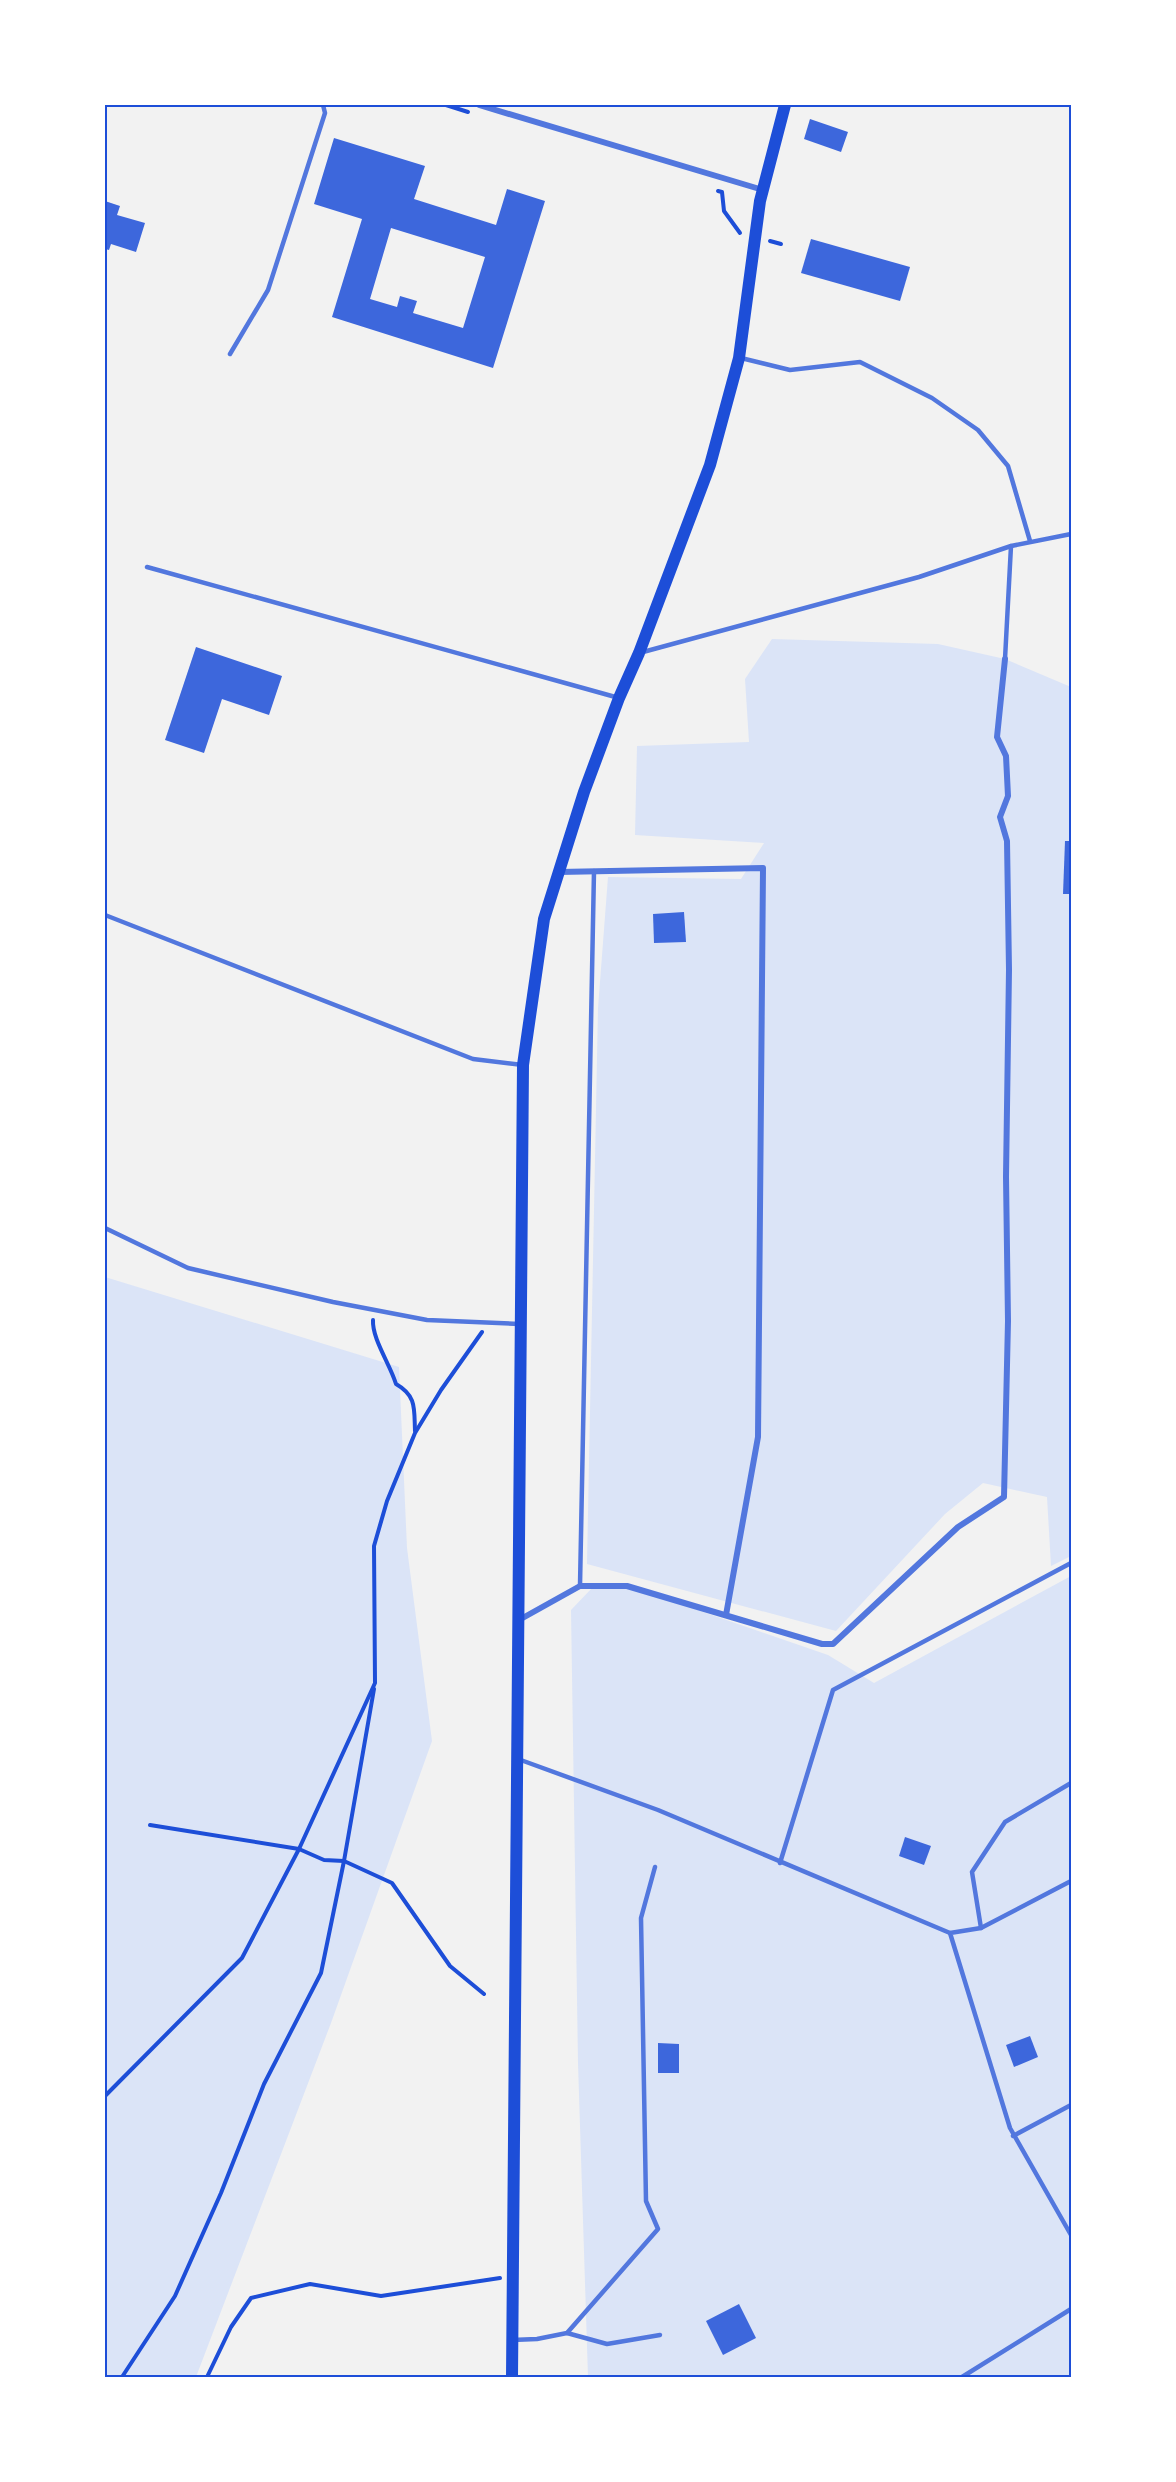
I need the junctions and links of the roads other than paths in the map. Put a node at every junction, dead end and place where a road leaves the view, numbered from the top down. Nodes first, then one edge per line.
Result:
1 (323, 105) edge
2 (479, 105) edge
3 (785, 105) edge
4 (490, 107) edge
5 (763, 190) junction
6 (230, 354) dead end
7 (739, 358) junction
8 (1071, 534) edge
9 (1030, 542) junction
10 (1011, 546) junction
11 (147, 567) dead end
12 (639, 653) junction
13 (1005, 658) joint
14 (619, 698) junction
15 (594, 871) junction
16 (559, 872) junction
17 (105, 915) edge
18 (523, 1065) junction
19 (105, 1228) edge
20 (519, 1324) junction
21 (1071, 1563) edge
22 (580, 1586) junction
23 (726, 1615) junction
24 (517, 1621) junction
25 (516, 1759) junction
26 (1071, 1783) edge
27 (780, 1863) junction
28 (655, 1868) dead end
29 (1071, 1881) edge
30 (981, 1928) junction
31 (950, 1933) junction
32 (1071, 2105) edge
33 (1013, 2136) junction
34 (1071, 2235) edge
35 (1071, 2309) edge
36 (567, 2332) junction
37 (660, 2335) dead end
38 (512, 2340) junction
39 (512, 2377) edge
40 (962, 2377) edge

1 - 6 lane
2 - 4 street
3 - 5 main road
4 - 5 street
5 - 7 main road
7 - 9 lane
7 - 12 main road
8 - 9 lane
9 - 10 lane
10 - 12 lane
10 - 13 lane
11 - 14 lane
12 - 14 main road
13 - 23 street
14 - 16 main road
15 - 16 street
15 - 22 lane
15 - 23 street
16 - 18 main road
17 - 18 lane
18 - 20 main road
19 - 20 lane
20 - 24 main road
21 - 27 lane
22 - 23 street
22 - 24 street
24 - 25 main road
25 - 27 lane
25 - 38 main road
26 - 30 lane
27 - 31 lane
28 - 36 lane
29 - 30 lane
30 - 31 lane
31 - 33 lane
32 - 33 lane
33 - 34 lane
35 - 40 lane
36 - 37 lane
36 - 38 lane
38 - 39 main road

